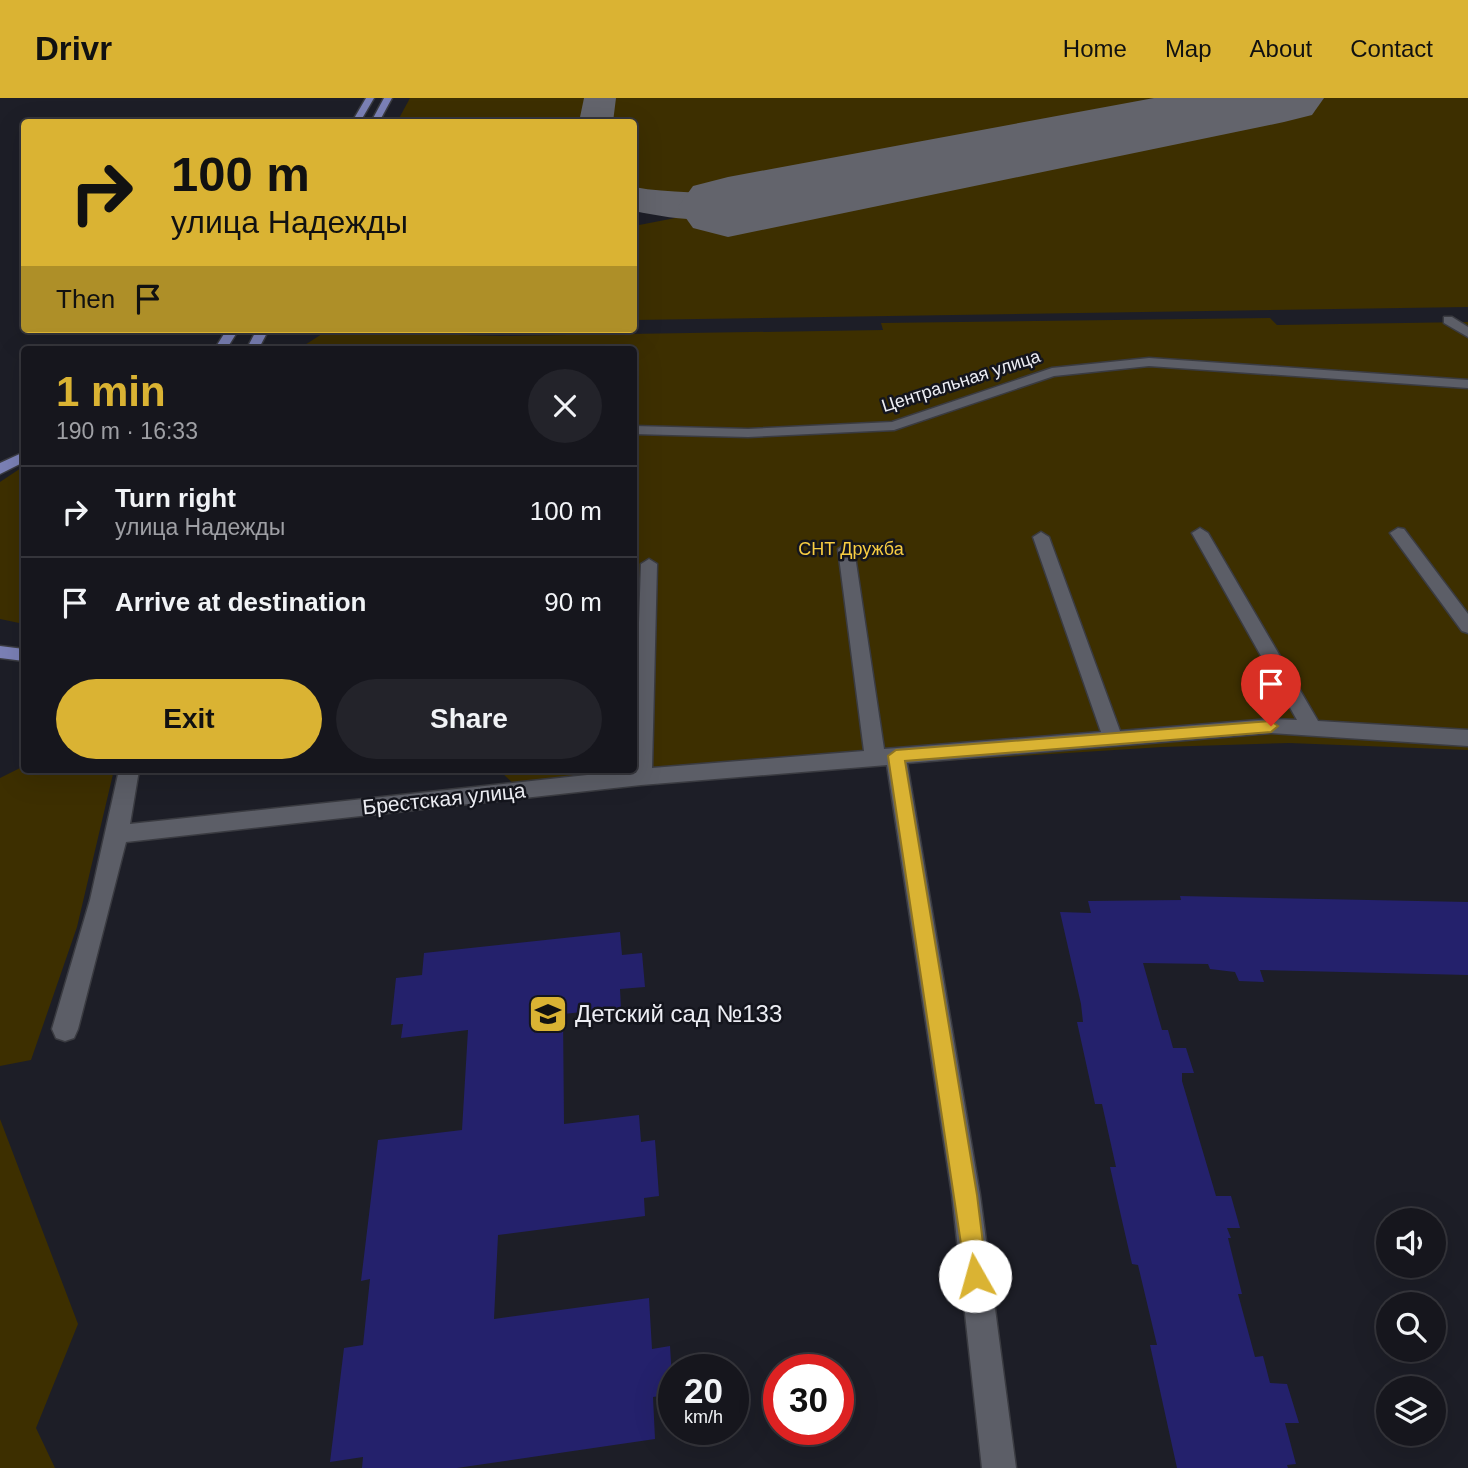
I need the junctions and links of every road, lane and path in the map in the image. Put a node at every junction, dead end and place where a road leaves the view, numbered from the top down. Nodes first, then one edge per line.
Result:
1 (370, 98) edge
2 (388, 98) edge
3 (358, 119) edge
4 (377, 119) edge
5 (1468, 319) edge
6 (1468, 333) edge
7 (1468, 384) edge
8 (637, 430) edge
9 (21, 458) edge
10 (0, 469) edge
11 (1200, 533) dead end
12 (1398, 533) dead end
13 (1041, 537) dead end
14 (846, 549) dead end
15 (649, 564) dead end
16 (1468, 626) edge
17 (0, 652) edge
18 (21, 655) edge
19 (1312, 729) junction
20 (1113, 738) junction
21 (1468, 738) edge
22 (886, 756) junction
23 (128, 773) edge
24 (641, 777) junction
25 (118, 834) junction
26 (65, 1029) dead end
27 (999, 1468) edge

1 - 3 main road
2 - 4 main road
5 - 6 street
7 - 8 street, Центральная улица
9 - 10 main road
11 - 19 street
12 - 16 street
13 - 20 street
14 - 22 street
15 - 24 street
17 - 18 main road
19 - 20 street, Брестская улица
19 - 21 street, Брестская улица
20 - 22 street, Брестская улица
22 - 24 street, Брестская улица
22 - 27 street
23 - 25 street
24 - 25 street, Брестская улица
25 - 26 street

